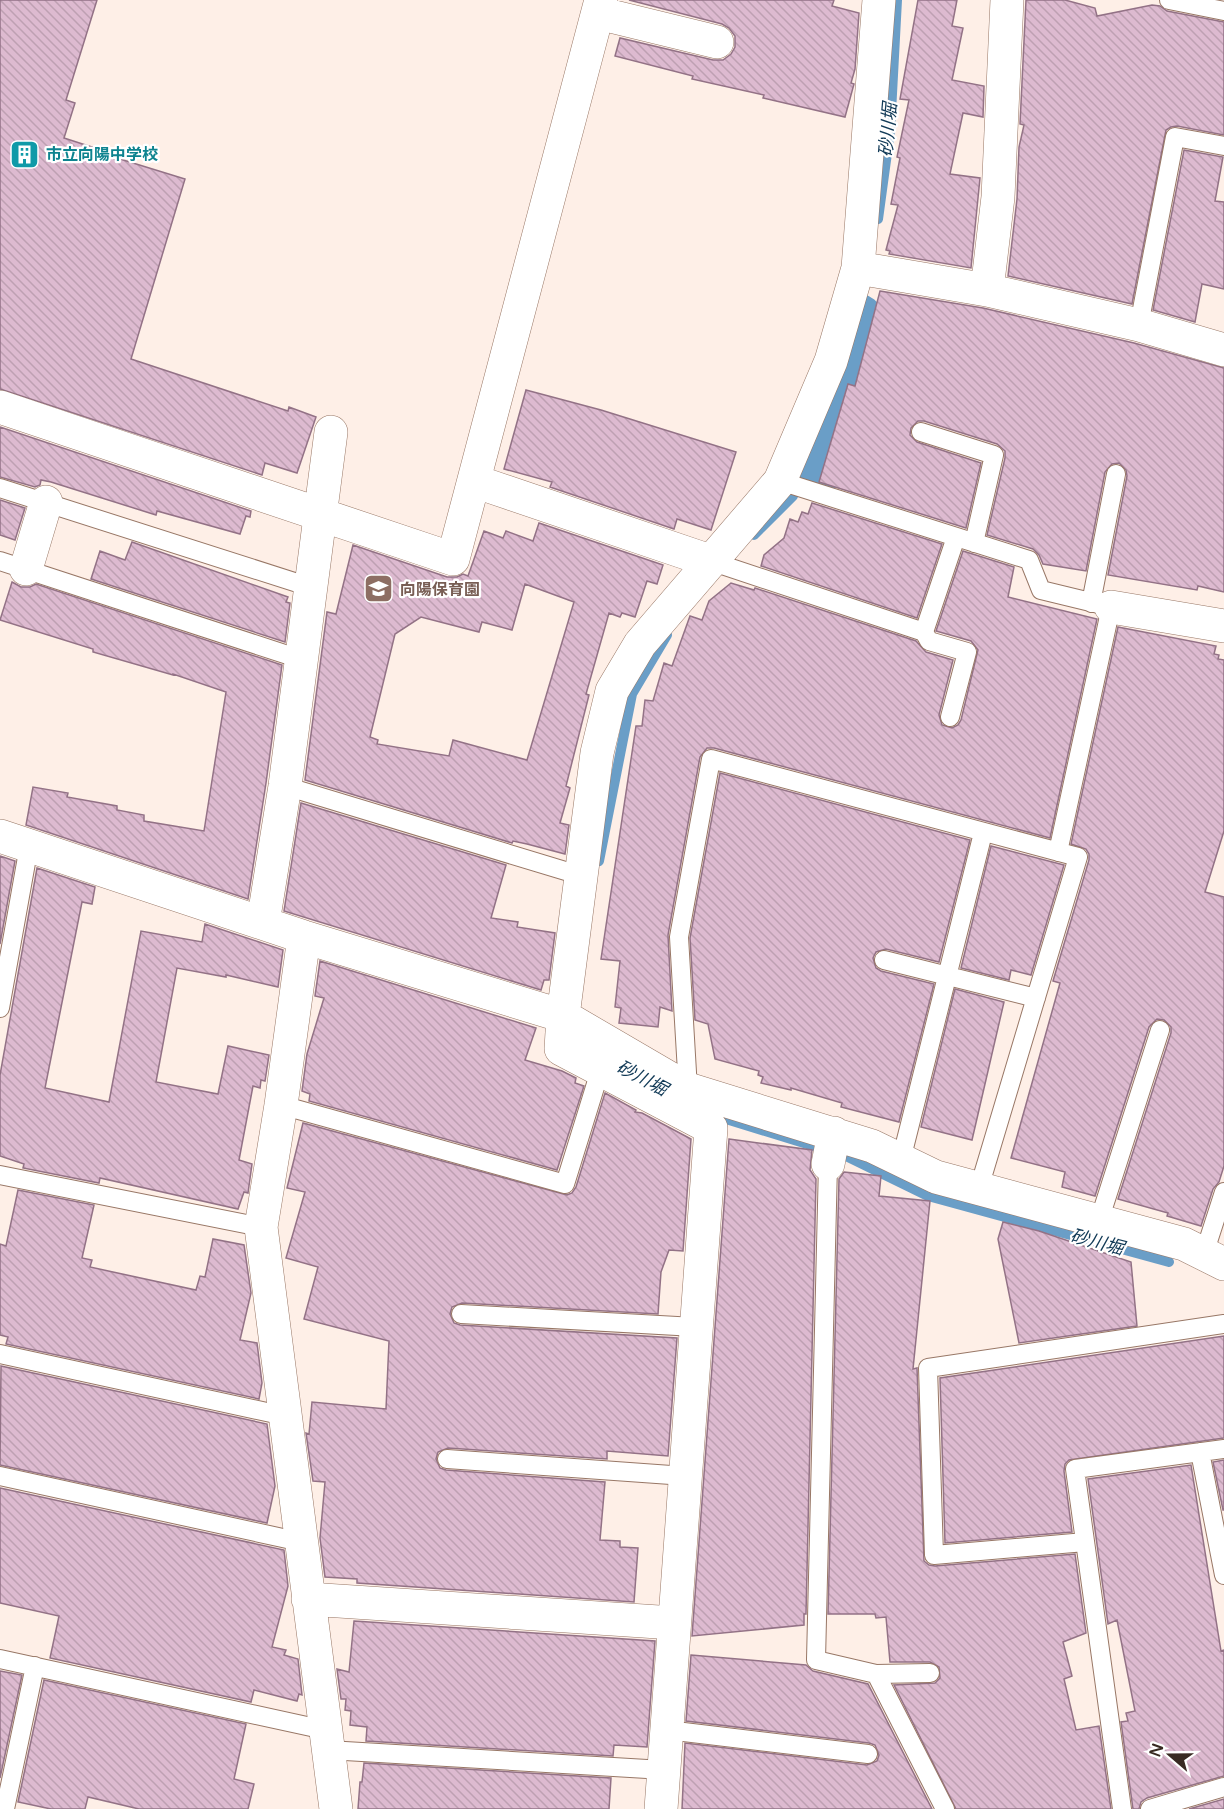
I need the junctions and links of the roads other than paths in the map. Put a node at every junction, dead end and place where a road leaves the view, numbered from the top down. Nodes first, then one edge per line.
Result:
1 (879, 0) edge
2 (1007, 0) edge
3 (1169, 0) edge
4 (600, 7) edge
5 (1224, 11) edge
6 (717, 42) dead end
7 (1224, 146) edge
8 (858, 268) junction
9 (987, 290) junction
10 (1139, 325) junction
11 (1224, 350) edge
12 (0, 407) edge
13 (331, 432) dead end
14 (921, 432) dead end
15 (1116, 474) dead end
16 (474, 481) junction
17 (780, 481) junction
18 (0, 488) edge
19 (46, 502) junction
20 (320, 514) junction
21 (956, 537) junction
22 (974, 543) junction
23 (710, 561) junction
24 (13, 565) edge
25 (310, 587) junction
26 (1101, 605) junction
27 (1224, 626) edge
28 (924, 632) junction
29 (300, 659) junction
30 (950, 717) dead end
31 (285, 786) junction
32 (983, 833) junction
33 (15, 841) edge
34 (1058, 852) junction
35 (582, 876) junction
36 (263, 923) junction
37 (304, 937) junction
38 (884, 960) dead end
39 (948, 975) junction
40 (1036, 998) junction
41 (0, 1008) edge
42 (574, 1023) junction
43 (1160, 1030) dead end
44 (600, 1071) junction
45 (688, 1089) junction
46 (281, 1105) junction
47 (831, 1147) junction
48 (901, 1160) junction
49 (0, 1175) edge
50 (979, 1188) junction
51 (1224, 1192) edge
52 (1100, 1221) junction
53 (261, 1227) junction
54 (1214, 1259) edge
55 (461, 1314) dead end
56 (1224, 1324) edge
57 (696, 1327) junction
58 (0, 1354) edge
59 (285, 1416) junction
60 (1224, 1449) edge
61 (1200, 1452) junction
62 (447, 1459) dead end
63 (0, 1476) edge
64 (685, 1476) junction
65 (301, 1542) junction
66 (1085, 1542) junction
67 (1224, 1575) edge
68 (308, 1599) junction
69 (674, 1623) junction
70 (0, 1659) edge
71 (35, 1666) junction
72 (930, 1673) dead end
73 (876, 1674) junction
74 (667, 1730) junction
75 (327, 1740) junction
76 (868, 1754) dead end
77 (664, 1770) junction
78 (1224, 1787) edge
79 (5, 1809) edge
80 (336, 1809) edge
81 (661, 1809) edge
82 (945, 1809) edge
83 (1122, 1809) edge
84 (1150, 1809) edge

1 - 8 street
2 - 9 street
3 - 5 lane
4 - 6 street
4 - 16 street
7 - 10 lane
8 - 9 street
8 - 17 street
9 - 10 street
10 - 11 street
12 - 20 street
13 - 20 street
14 - 22 lane
15 - 26 lane
16 - 20 street
16 - 23 street
17 - 21 lane
17 - 23 street
18 - 19 lane
19 - 24 street
19 - 25 lane
20 - 25 street
21 - 22 lane
21 - 28 lane
22 - 26 lane
23 - 28 lane
23 - 35 street
24 - 29 lane
25 - 29 street
26 - 27 street
26 - 34 lane
28 - 30 lane
29 - 31 street
31 - 35 lane
31 - 36 street
32 - 34 lane
32 - 39 lane
32 - 45 lane
33 - 36 street
33 - 41 lane
34 - 40 lane
35 - 42 street
36 - 37 street
37 - 42 street
37 - 46 street
38 - 39 lane
39 - 40 lane
39 - 48 lane
40 - 50 lane
42 - 44 street
42 - 45 street
43 - 52 lane
44 - 46 lane
44 - 57 street
45 - 47 street
46 - 53 street
47 - 48 street
47 - 73 lane
48 - 50 street
49 - 53 lane
50 - 52 street
51 - 54 lane
52 - 54 street
53 - 59 street
55 - 57 lane
56 - 66 lane
57 - 64 street
58 - 59 lane
59 - 65 street
60 - 61 lane
61 - 66 lane
61 - 67 lane
62 - 64 lane
63 - 65 lane
64 - 69 street
65 - 68 street
66 - 83 lane
68 - 69 street
68 - 75 street
69 - 74 street
70 - 71 lane
71 - 75 lane
71 - 79 lane
72 - 73 lane
73 - 82 lane
74 - 76 lane
74 - 77 street
75 - 77 lane
75 - 80 street
77 - 81 street
78 - 84 lane

